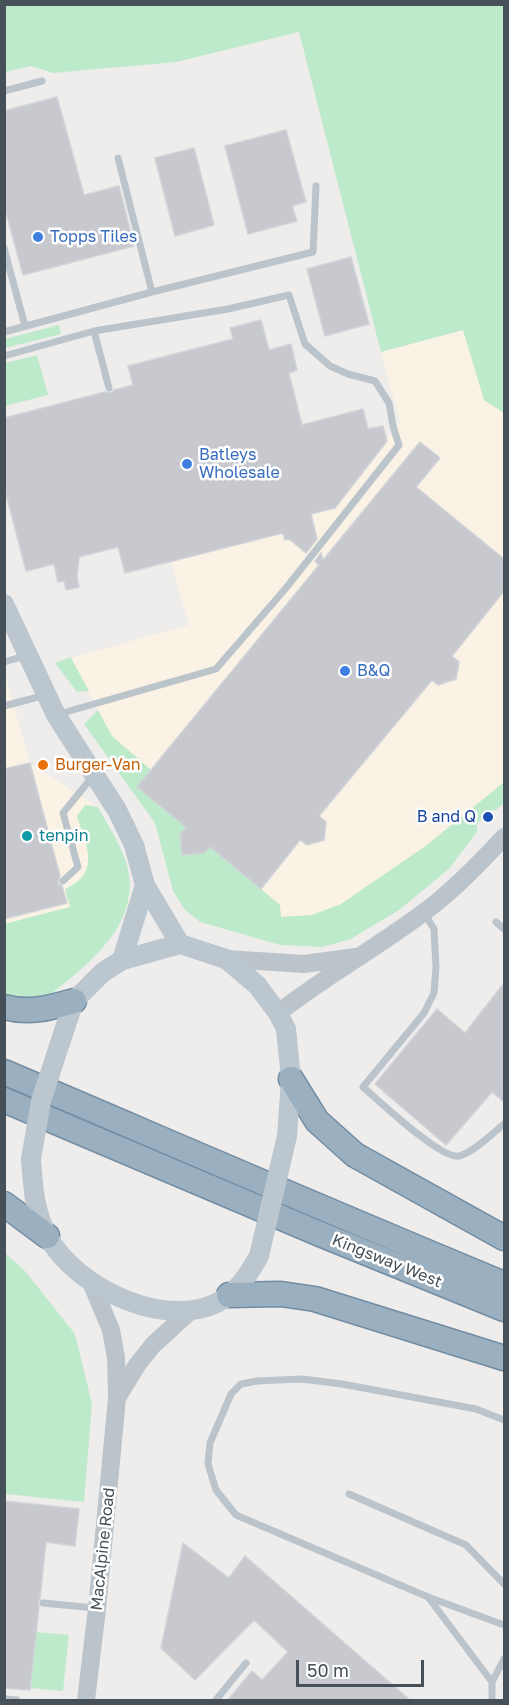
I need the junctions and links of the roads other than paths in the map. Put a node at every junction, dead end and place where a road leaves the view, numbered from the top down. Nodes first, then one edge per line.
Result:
1 (42, 81) dead end
2 (4, 91) edge
3 (118, 158) dead end
4 (316, 186) dead end
5 (4, 248) edge
6 (152, 292) junction
7 (25, 326) junction
8 (94, 331) junction
9 (4, 332) edge
10 (4, 356) edge
11 (109, 388) dead end
12 (4, 604) edge
13 (28, 655) junction
14 (4, 662) edge
15 (47, 695) junction
16 (4, 706) edge
17 (56, 715) junction
18 (95, 775) junction
19 (504, 837) edge
20 (63, 881) dead end
21 (145, 885) junction
22 (423, 913) junction
23 (496, 922) dead end
24 (504, 929) edge
25 (180, 944) junction
26 (357, 957) junction
27 (226, 959) junction
28 (122, 960) junction
29 (74, 1001) junction
30 (4, 1007) edge
31 (278, 1013) junction
32 (4, 1072) edge
33 (291, 1079) junction
34 (4, 1100) edge
35 (504, 1124) edge
36 (4, 1204) edge
37 (47, 1236) junction
38 (504, 1238) edge
39 (91, 1282) junction
40 (504, 1284) edge
41 (229, 1295) junction
42 (504, 1309) edge
43 (190, 1311) junction
44 (504, 1358) edge
45 (117, 1398) junction
46 (504, 1420) edge
47 (349, 1494) dead end
48 (504, 1584) edge
49 (428, 1597) junction
50 (43, 1603) dead end
51 (97, 1609) junction
52 (504, 1625) edge
53 (504, 1659) edge
54 (246, 1663) dead end
55 (492, 1682) junction
56 (4, 1699) edge
57 (17, 1701) edge
58 (86, 1701) edge
59 (216, 1701) edge
60 (492, 1701) edge

1 - 2 lane
3 - 6 lane
4 - 6 lane
5 - 7 lane
6 - 7 lane
7 - 9 lane
8 - 10 lane
8 - 11 lane
8 - 17 lane
12 - 13 main road
13 - 14 lane
13 - 15 main road
15 - 16 lane
15 - 17 main road
17 - 18 main road
18 - 20 lane
18 - 21 main road
19 - 22 street
21 - 25 main road
21 - 28 main road
22 - 26 street
22 - 35 lane
23 - 24 lane
25 - 27 main road
25 - 28 main road
26 - 27 street
26 - 31 street
27 - 31 main road
28 - 29 main road
29 - 30 highway
29 - 37 main road, bridge
31 - 33 main road
32 - 40 highway, Kingsway West
33 - 38 highway
33 - 41 main road, bridge
34 - 42 highway, Kingsway West
36 - 37 highway
37 - 39 main road
39 - 43 main road
39 - 45 street, MacAlpine Road
41 - 43 main road
41 - 44 highway
43 - 45 street, MacAlpine Road
45 - 51 street, MacAlpine Road
46 - 49 lane
47 - 48 lane
49 - 52 lane
49 - 55 lane
50 - 51 lane
51 - 58 street, MacAlpine Road
53 - 55 lane
54 - 59 lane
55 - 60 lane
56 - 57 lane

